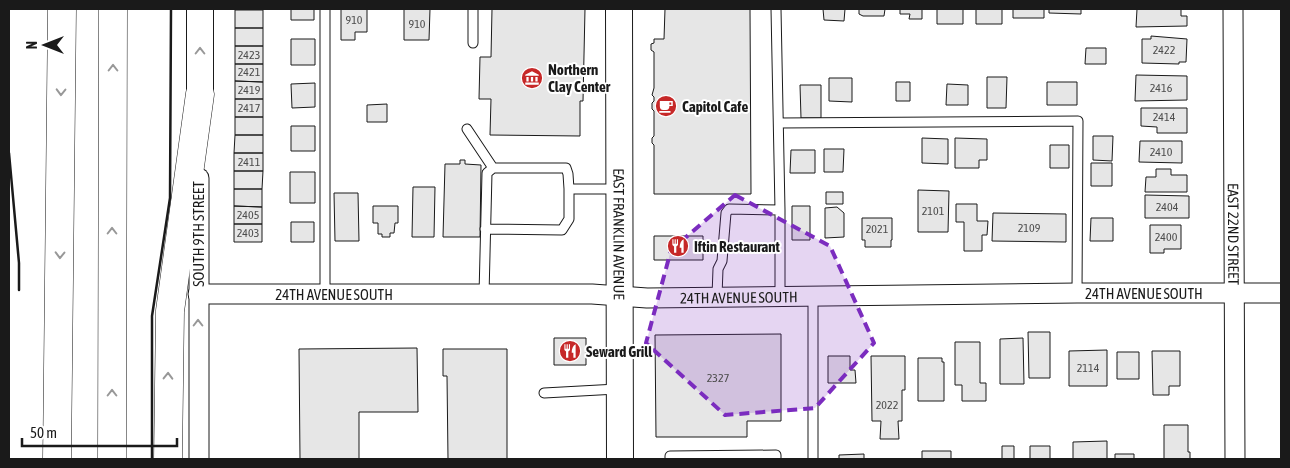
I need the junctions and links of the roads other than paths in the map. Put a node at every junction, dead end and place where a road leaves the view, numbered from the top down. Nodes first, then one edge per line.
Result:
1 (62, 9) edge
2 (113, 9) edge
3 (200, 9) edge
4 (325, 9) edge
5 (473, 9) edge
6 (620, 9) edge
7 (776, 9) edge
8 (1233, 9) edge
9 (473, 43) dead end
10 (200, 94) junction
11 (779, 123) junction
12 (467, 129) dead end
13 (493, 168) junction
14 (569, 189) junction
15 (620, 189) junction
16 (780, 210) junction
17 (485, 228) junction
18 (1077, 293) junction
19 (198, 294) junction
20 (1235, 294) junction
21 (1281, 294) edge
22 (325, 295) junction
23 (484, 295) junction
24 (620, 296) junction
25 (717, 296) junction
26 (780, 296) junction
27 (813, 296) junction
28 (620, 389) junction
29 (544, 393) dead end
30 (57, 459) edge
31 (112, 459) edge
32 (168, 459) edge
33 (199, 459) edge
34 (620, 459) edge
35 (670, 459) edge
36 (776, 459) edge
37 (813, 459) edge
38 (1235, 459) edge

1 -> 30 highway
31 -> 2 highway
10 -> 3 street, SOUTH 9TH STREET
4 - 22 lane
5 - 9 lane
6 - 15 street, EAST FRANKLIN AVENUE
7 - 11 lane
8 - 20 street, EAST 22ND STREET
10 - 19 street, SOUTH 9TH STREET
32 -> 10 highway
11 - 16 lane
11 - 18 lane
12 - 13 lane
13 - 14 lane
13 - 17 lane
14 - 15 lane
14 - 17 lane
15 - 24 street, EAST FRANKLIN AVENUE
16 - 25 lane
16 - 26 lane
17 - 23 lane
18 - 20 street, 24TH AVENUE SOUTH
18 - 27 street, 24TH AVENUE SOUTH
19 - 22 street, 24TH AVENUE SOUTH
33 -> 19 street, SOUTH 9TH STREET
20 - 21 street, 24TH AVENUE SOUTH
20 - 38 street, EAST 22ND STREET
22 - 23 street, 24TH AVENUE SOUTH
23 - 24 street, 24TH AVENUE SOUTH
24 - 25 street, 24TH AVENUE SOUTH
24 - 28 street, EAST FRANKLIN AVENUE
25 - 26 street, 24TH AVENUE SOUTH
26 - 27 street, 24TH AVENUE SOUTH
27 - 37 lane
28 - 29 lane
28 - 34 street, EAST FRANKLIN AVENUE
35 - 36 lane

